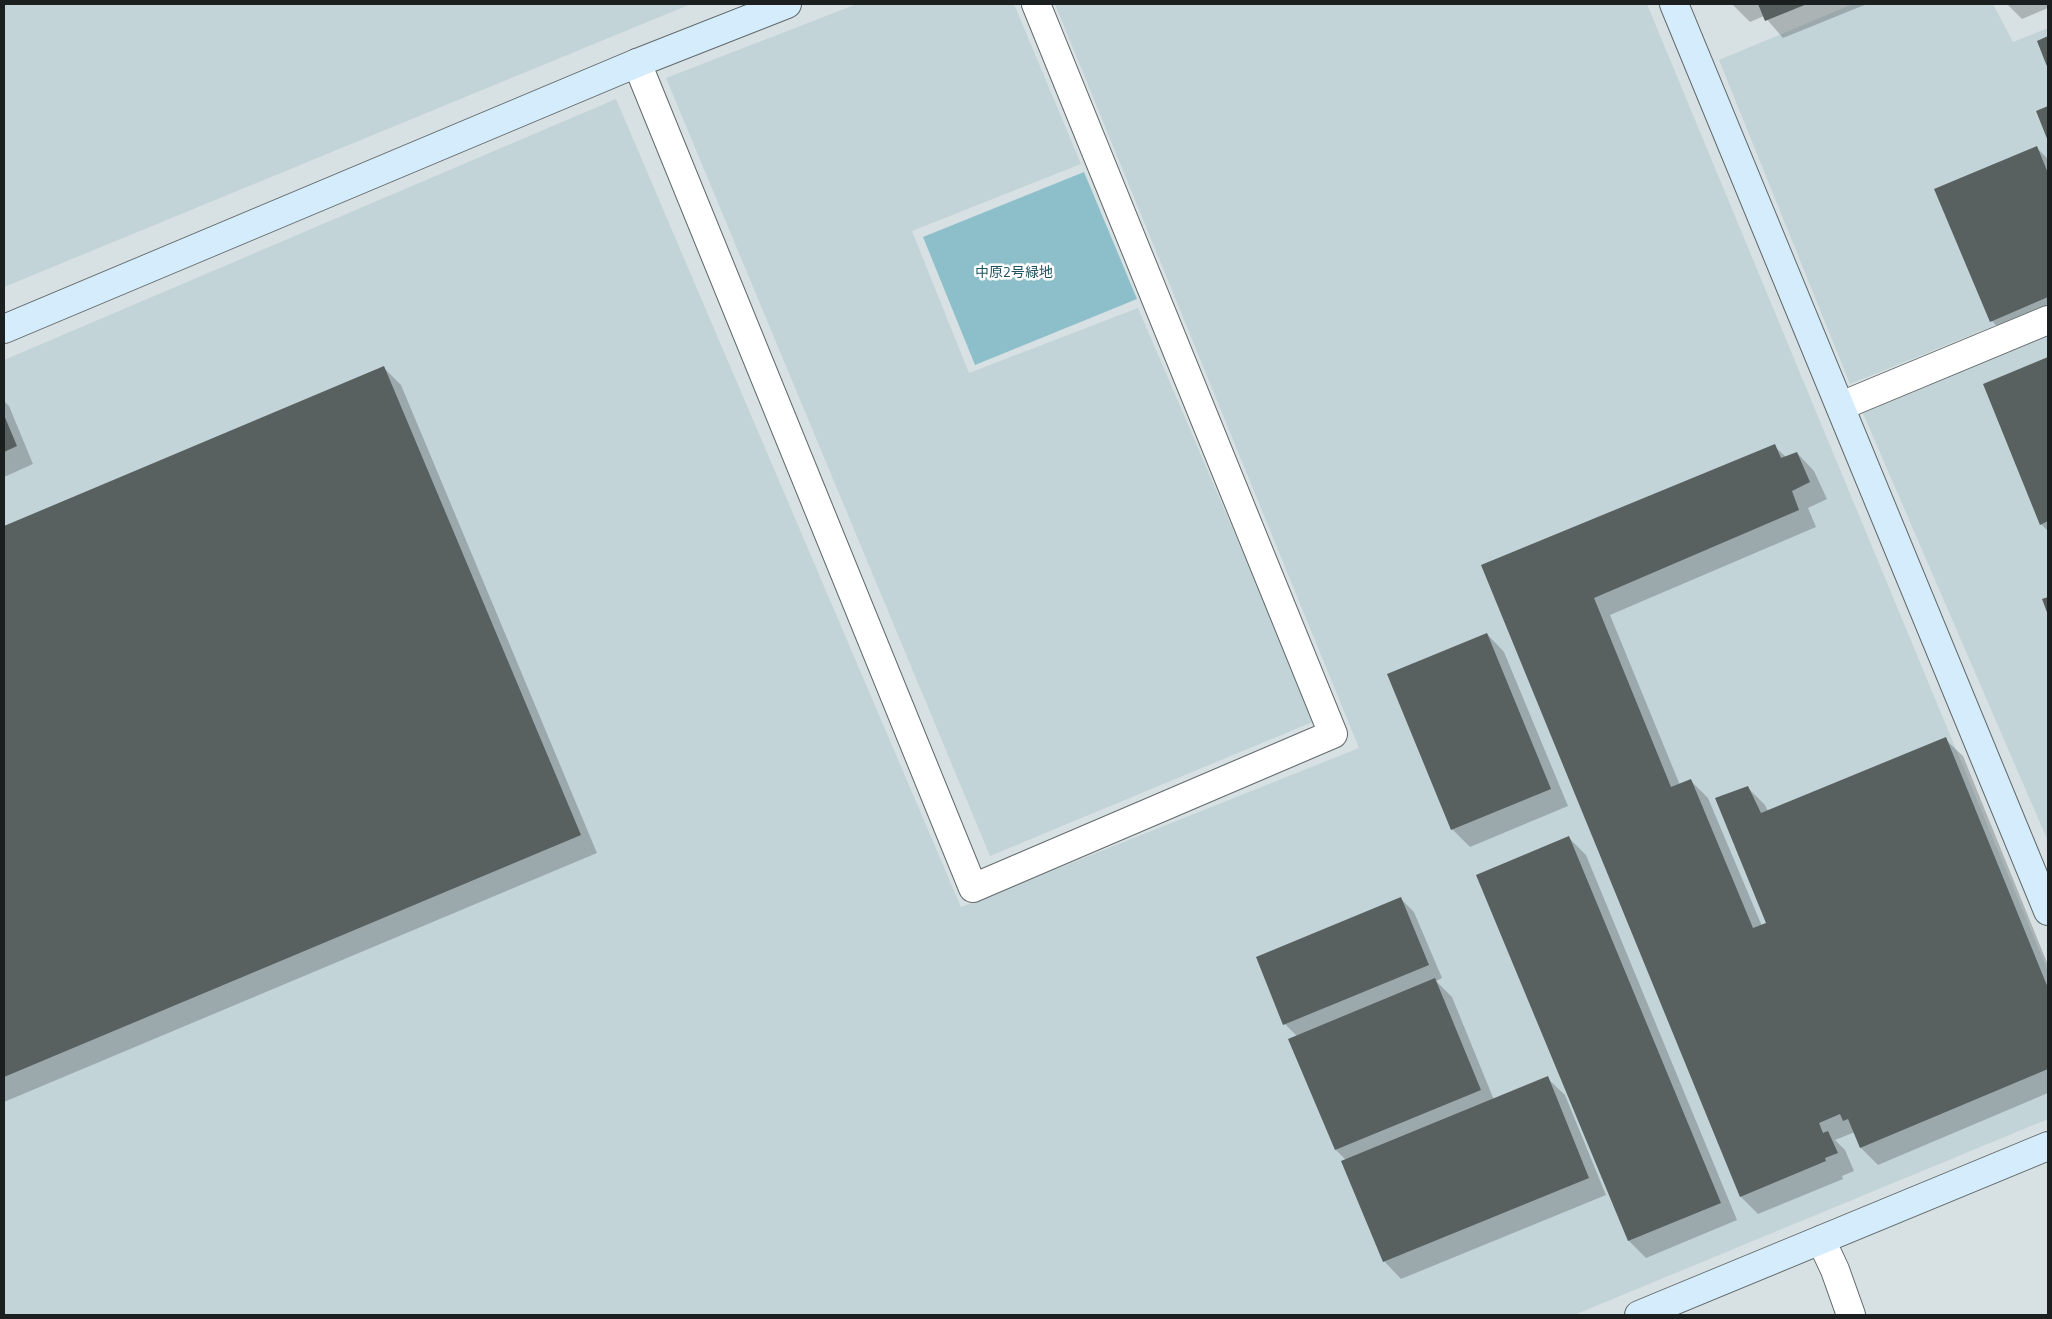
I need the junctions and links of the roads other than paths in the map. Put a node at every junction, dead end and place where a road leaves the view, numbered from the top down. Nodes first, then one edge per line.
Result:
1 (1036, 4) edge
2 (1674, 4) edge
3 (778, 5) edge
4 (637, 63) junction
5 (2048, 320) edge
6 (4, 329) edge
7 (1841, 406) junction
8 (2048, 911) edge
9 (2048, 1146) edge
10 (1821, 1240) junction
11 (1639, 1315) edge
12 (1851, 1315) edge

1 - 4 street
2 - 7 street
3 - 4 street
4 - 6 street
5 - 7 street
7 - 8 street
9 - 10 street
10 - 11 street
10 - 12 street

